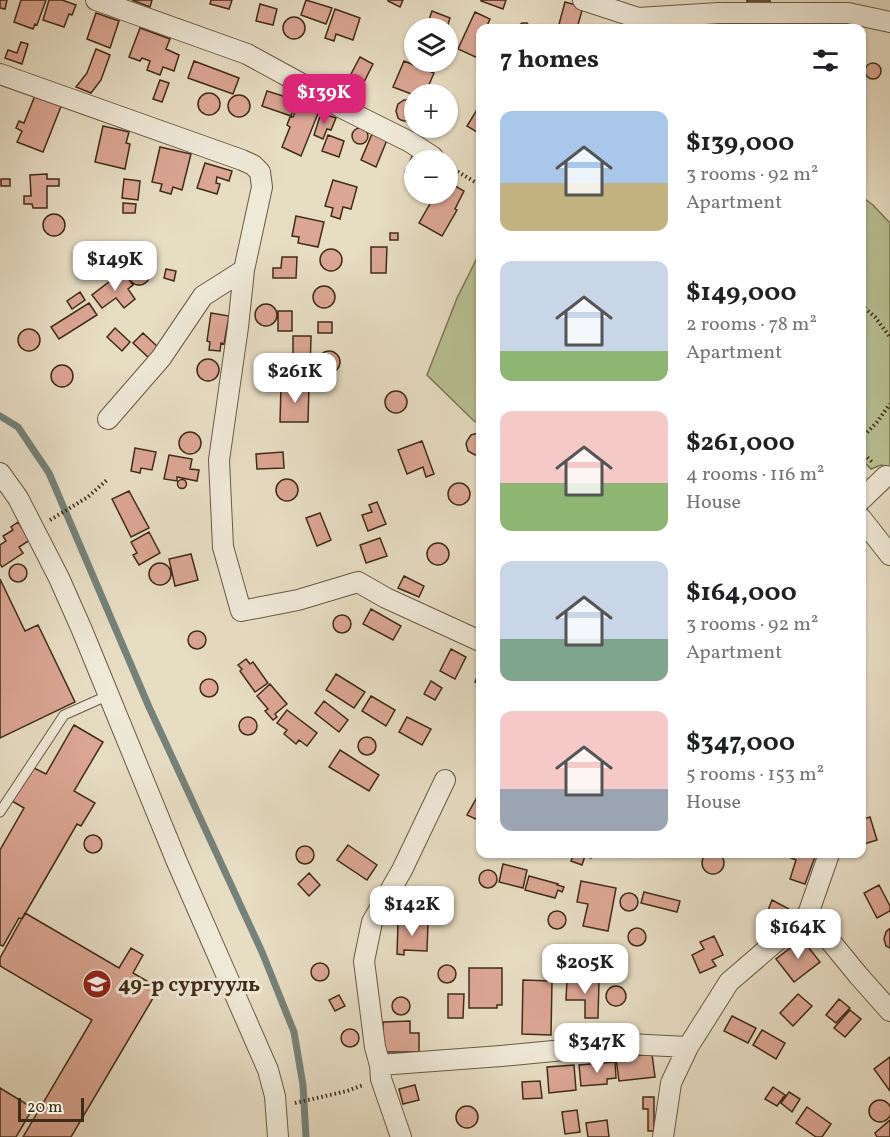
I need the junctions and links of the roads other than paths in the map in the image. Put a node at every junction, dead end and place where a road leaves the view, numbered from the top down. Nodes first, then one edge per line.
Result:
1 (96, 0) edge
2 (583, 0) edge
3 (890, 22) edge
4 (0, 74) edge
5 (423, 150) edge
6 (244, 270) junction
7 (108, 419) dead end
8 (0, 473) edge
9 (886, 476) dead end
10 (866, 495) edge
11 (866, 524) edge
12 (890, 555) edge
13 (476, 639) edge
14 (109, 695) junction
15 (445, 780) dead end
16 (0, 812) edge
17 (828, 858) edge
18 (808, 914) junction
19 (890, 1011) edge
20 (688, 1047) junction
21 (380, 1065) junction
22 (278, 1137) edge
23 (401, 1137) edge
24 (663, 1137) edge

1 - 5 street
2 - 3 street
4 - 6 street
6 - 7 street
6 - 13 street
8 - 14 street
9 - 10 street
11 - 12 street
14 - 16 lane
14 - 22 street
15 - 21 street
17 - 18 street
18 - 19 street
18 - 20 street
20 - 21 street
20 - 24 street
21 - 23 street

